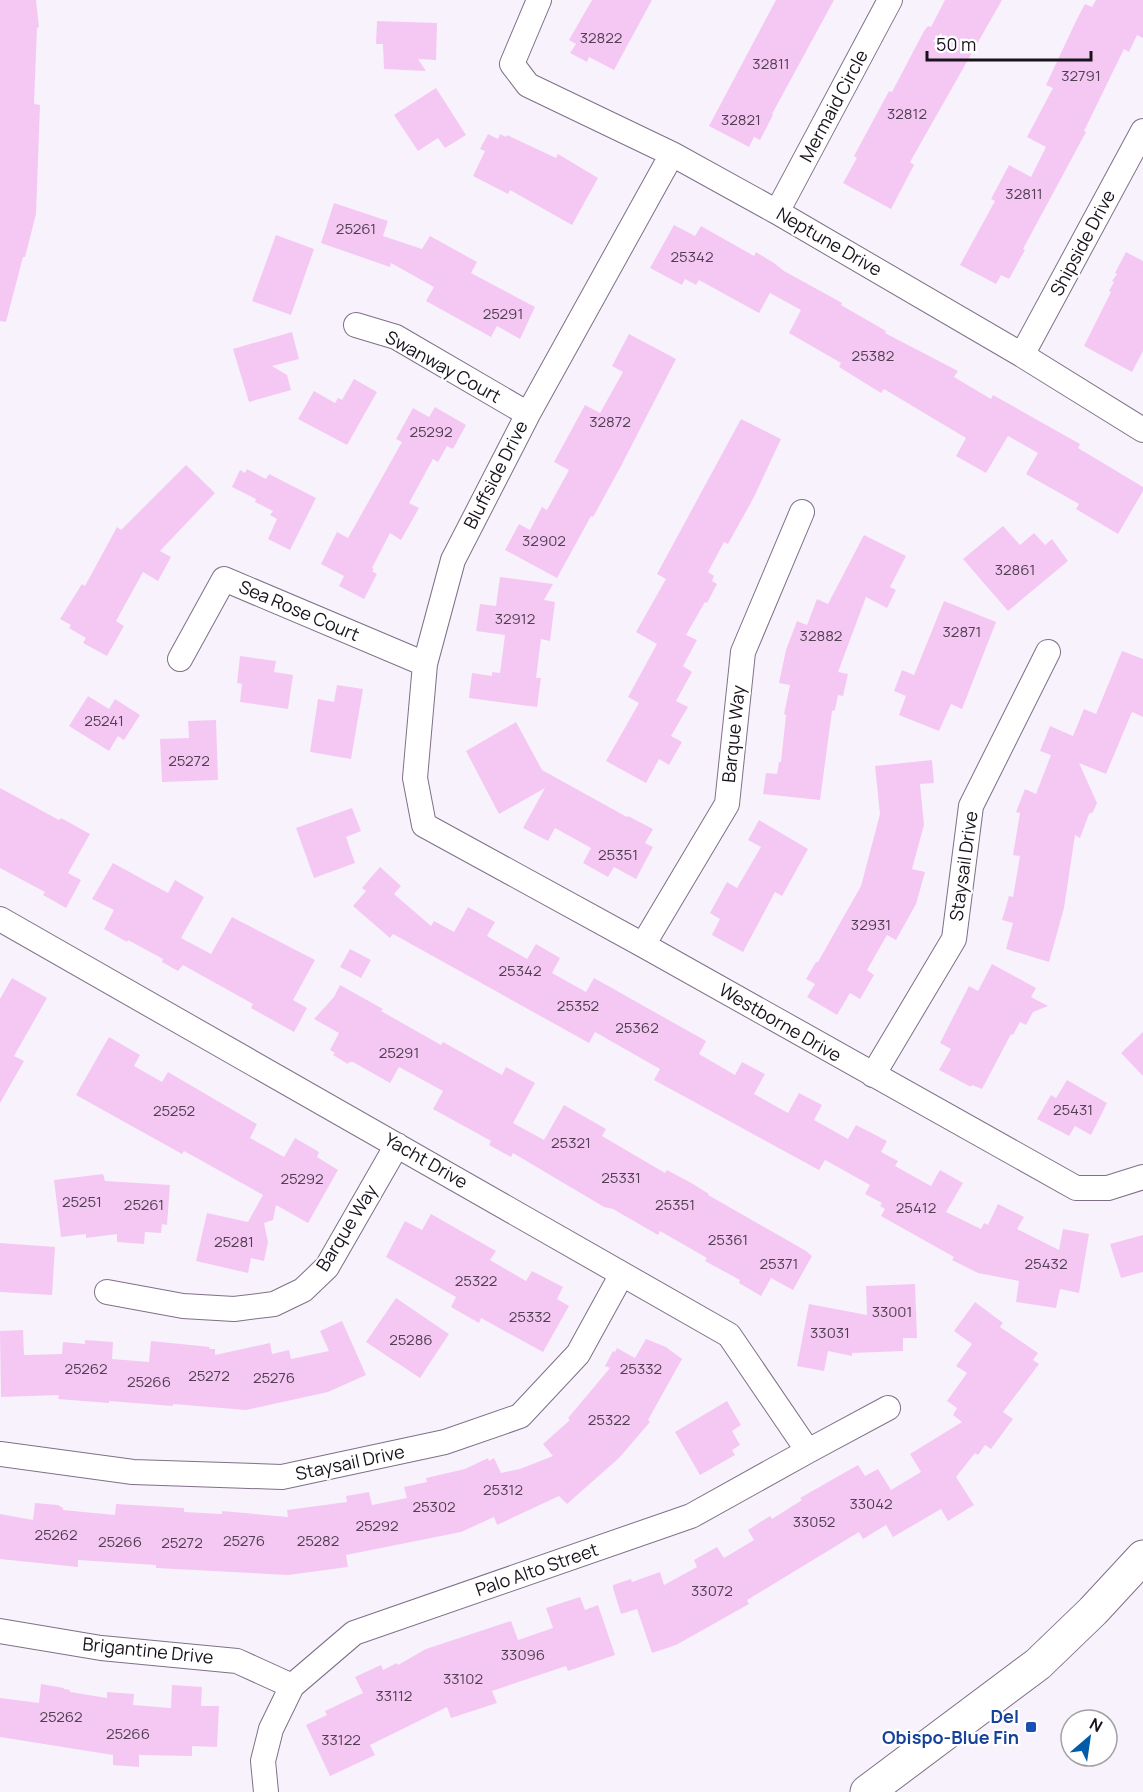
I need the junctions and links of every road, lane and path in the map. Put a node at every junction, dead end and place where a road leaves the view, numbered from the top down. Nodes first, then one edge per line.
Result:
1 (539, 0) edge
2 (890, 0) edge
3 (1143, 131) edge
4 (672, 154) junction
5 (777, 212) junction
6 (356, 325) dead end
7 (1022, 355) junction
8 (528, 414) junction
9 (1143, 430) edge
10 (802, 512) dead end
11 (1048, 652) dead end
12 (180, 659) dead end
13 (425, 664) junction
14 (424, 825) joint
15 (0, 919) edge
16 (643, 945) junction
17 (873, 1076) junction
18 (397, 1145) junction
19 (1143, 1177) edge
20 (622, 1274) junction
21 (107, 1292) dead end
22 (888, 1408) dead end
23 (808, 1450) junction
24 (0, 1454) edge
25 (1143, 1557) edge
26 (0, 1631) edge
27 (292, 1686) junction
28 (266, 1792) edge
29 (867, 1792) edge

1 - 4 street, Neptune Drive
2 - 5 street, Mermaid Circle
3 - 7 street, Shipside Drive
4 - 5 street, Neptune Drive
4 - 8 street, Bluffside Drive
5 - 7 street, Neptune Drive
6 - 8 street, Swanway Court
7 - 9 street, Neptune Drive
8 - 13 street, Bluffside Drive
10 - 16 street, Barque Way
11 - 17 street, Staysail Drive
12 - 13 street, Sea Rose Court
13 - 14 street, Bluffside Drive
14 - 16 street, Westborne Drive
15 - 18 street, Yacht Drive
16 - 17 street, Westborne Drive
17 - 19 street, Westborne Drive
18 - 20 street, Yacht Drive
18 - 21 street, Barque Way
20 - 23 street, Yacht Drive
20 - 24 street, Staysail Drive
22 - 23 street, Palo Alto Street
23 - 27 street, Palo Alto Street
25 - 29 main road
26 - 27 street, Brigantine Drive
27 - 28 street, Palo Alto Street

